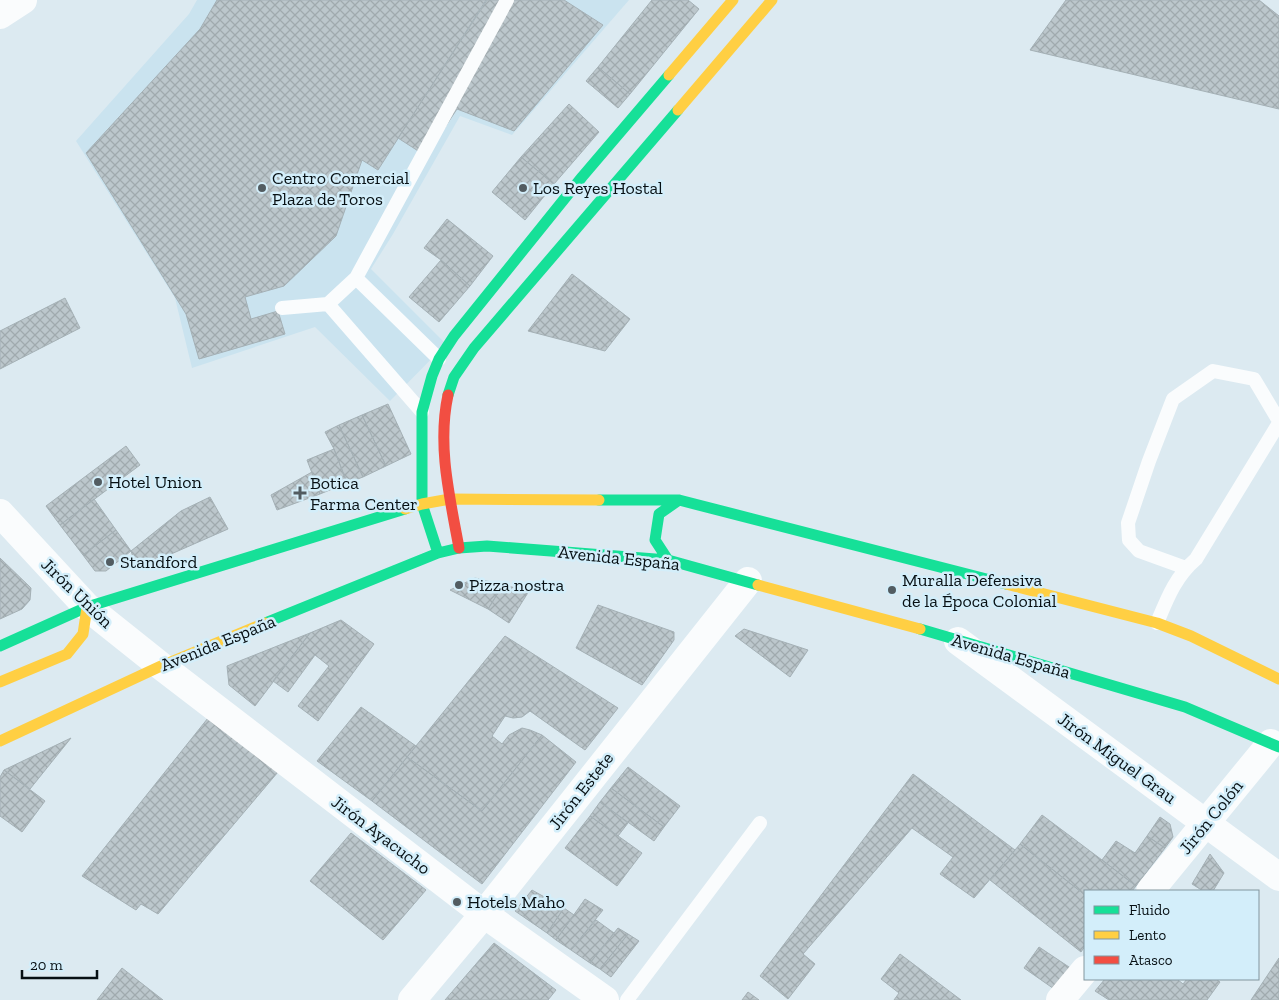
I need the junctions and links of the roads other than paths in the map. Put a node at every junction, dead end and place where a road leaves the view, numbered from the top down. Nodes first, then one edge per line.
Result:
1 (22, 0) edge
2 (507, 0) edge
3 (733, 0) edge
4 (772, 0) edge
5 (0, 14) edge
6 (356, 278) junction
7 (328, 304) junction
8 (282, 308) dead end
9 (439, 358) junction
10 (422, 412) junction
11 (1279, 422) edge
12 (450, 500) junction
13 (679, 500) junction
14 (422, 504) junction
15 (0, 513) edge
16 (459, 548) junction
17 (438, 553) junction
18 (668, 560) junction
19 (1186, 568) junction
20 (748, 581) junction
21 (87, 607) junction
22 (1157, 623) junction
23 (955, 639) junction
24 (0, 646) edge
25 (161, 666) junction
26 (1279, 679) edge
27 (0, 682) edge
28 (0, 741) edge
29 (1275, 745) edge
30 (760, 823) dead end
31 (1207, 823) junction
32 (1279, 876) edge
33 (1151, 890) edge
34 (484, 914) junction
35 (1084, 971) edge
36 (412, 1000) edge
37 (605, 1000) edge
38 (627, 1000) edge
39 (1060, 1000) edge

1 - 5 street
2 - 6 lane
3 - 9 main road
4 - 12 main road
6 - 7 lane
6 - 9 lane
7 - 8 lane
7 - 10 lane
9 - 10 main road
10 - 14 main road
11 - 19 lane
11 - 19 lane
12 - 13 main road
12 - 14 main road
12 - 16 main road
13 - 18 main road
13 - 22 main road
14 - 17 main road
14 - 21 main road
15 - 21 street, Jirón Unión
16 - 17 main road, Avenida España
16 - 18 main road, Avenida España
17 - 25 main road, Avenida España
18 - 20 main road, Avenida España
19 - 22 lane
20 - 23 main road, Avenida España
20 - 34 street, Jirón Estete
21 - 24 main road
21 - 25 street, Jirón Unión
21 - 27 main road
22 - 26 main road
23 - 29 main road, Avenida España
23 - 31 street, Jirón Miguel Grau
25 - 28 main road, Avenida España
25 - 34 street, Jirón Ayacucho
29 - 31 street, Jirón Colón
30 - 38 lane
31 - 32 street, Jirón Miguel Grau
31 - 33 street, Jirón Colón
34 - 36 street, Jirón Estete
34 - 37 street, Jirón Ayacucho
35 - 39 street

